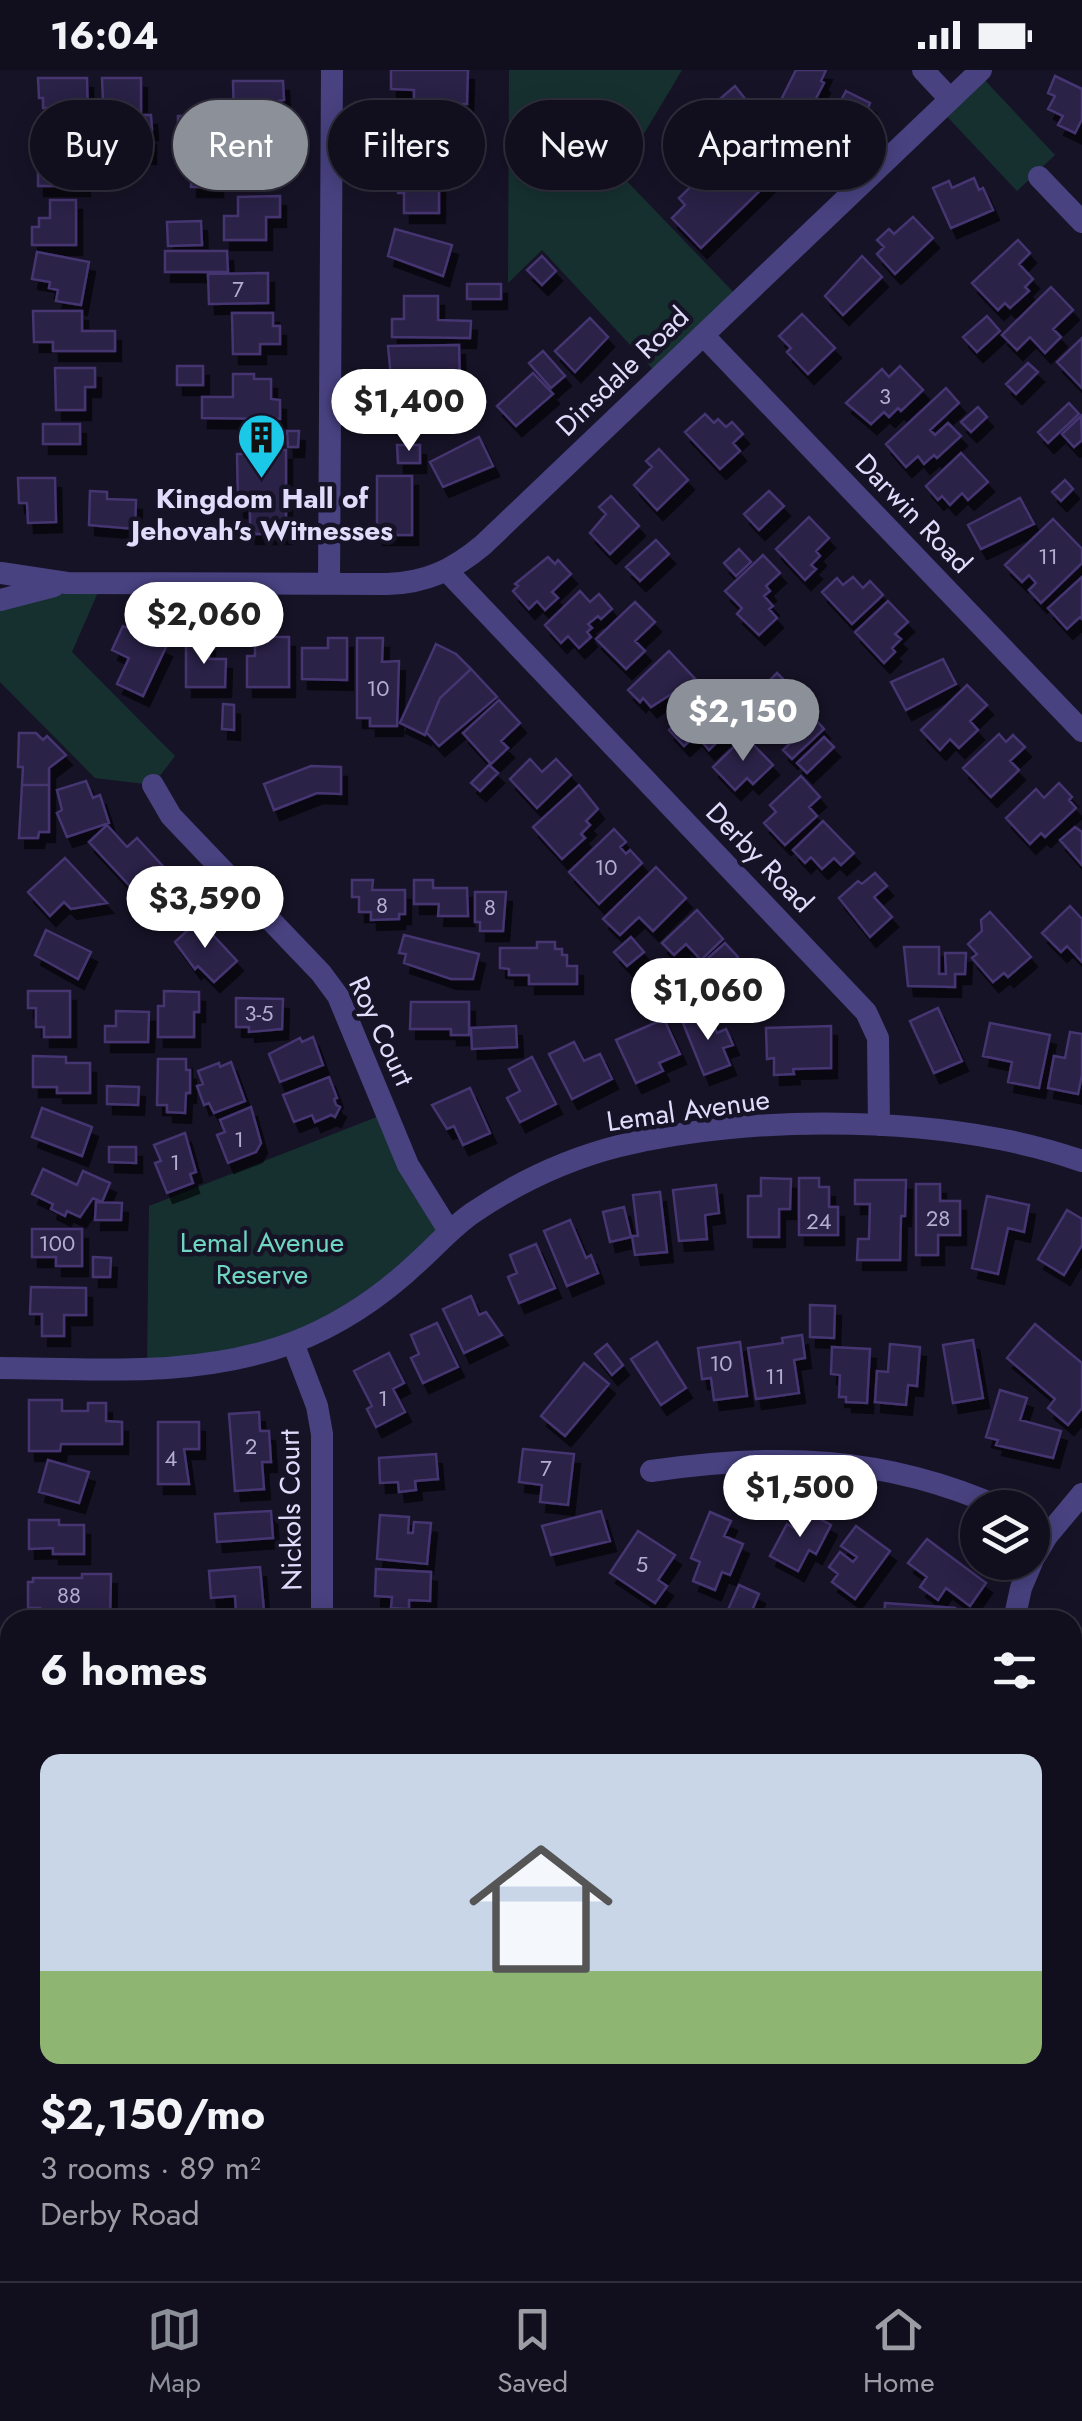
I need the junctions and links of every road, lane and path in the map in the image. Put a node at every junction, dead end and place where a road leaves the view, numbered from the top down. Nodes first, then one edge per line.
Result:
1 (332, 70) edge
2 (923, 70) edge
3 (980, 70) edge
4 (950, 99) junction
5 (1040, 177) dead end
6 (1082, 222) edge
7 (703, 335) junction
8 (1, 572) edge
9 (448, 572) junction
10 (67, 583) junction
11 (329, 584) junction
12 (0, 600) edge
13 (1082, 731) edge
14 (154, 785) dead end
15 (879, 1125) junction
16 (1082, 1161) edge
17 (449, 1232) junction
18 (293, 1342) junction
19 (0, 1368) edge
20 (651, 1470) dead end
21 (960, 1493) edge
22 (1082, 1494) edge
23 (1050, 1521) edge
24 (1026, 1580) edge
25 (322, 1610) edge
26 (1017, 1610) edge

1 - 11 street
2 - 4 street
3 - 4 street, Dinsdale Road
4 - 7 street, Dinsdale Road
5 - 6 street
7 - 9 street, Dinsdale Road
7 - 13 street, Darwin Road
8 - 10 street, Dinsdale Road
8 - 12 street
9 - 11 street, Dinsdale Road
9 - 15 street, Derby Road
10 - 11 street, Dinsdale Road
10 - 12 street, Dinsdale Road
14 - 17 street, Roy Court
15 - 16 street, Lemal Avenue
15 - 17 street, Lemal Avenue
17 - 18 street, Lemal Avenue
18 - 19 street, Lemal Avenue
18 - 25 street, Nickols Court
20 - 21 street
22 - 23 street
24 - 26 street

